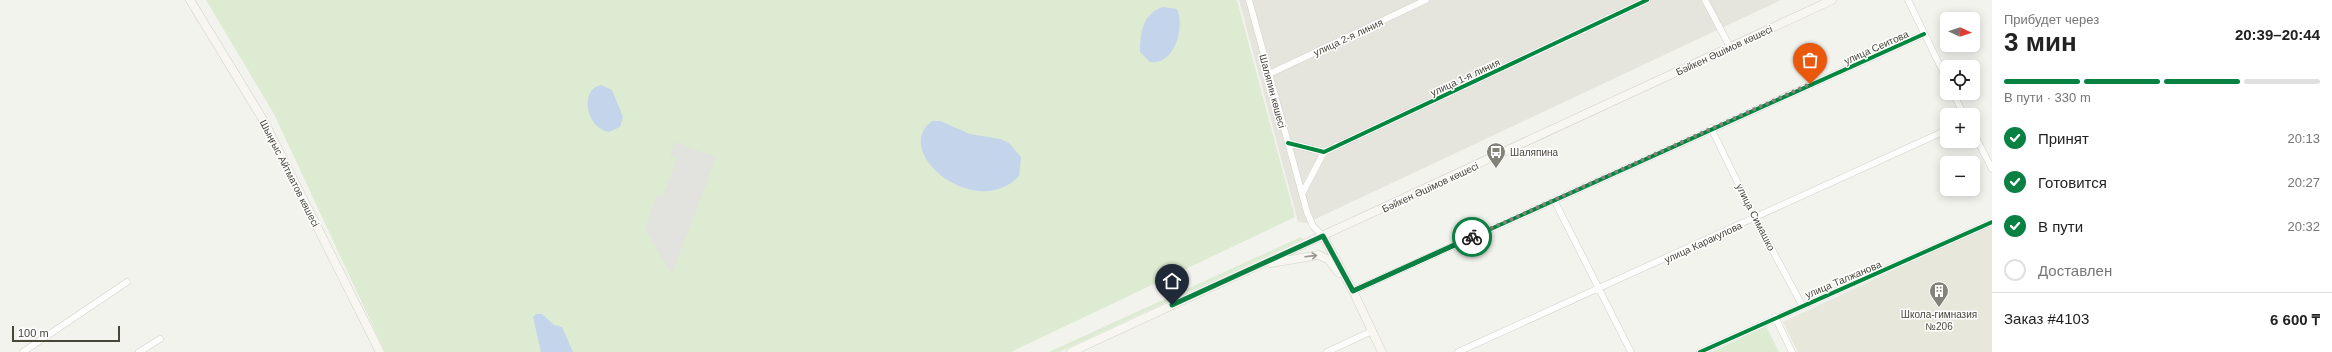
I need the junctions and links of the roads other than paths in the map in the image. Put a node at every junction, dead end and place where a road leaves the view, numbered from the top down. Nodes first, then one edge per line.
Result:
1 (190, 0) edge
2 (1249, 0) edge
3 (1426, 0) edge
4 (1647, 0) edge
5 (1705, 0) edge
6 (1832, 0) edge
7 (1908, 0) edge
8 (1924, 34) junction
9 (1730, 47) junction
10 (1940, 66) edge
11 (1269, 74) junction
12 (1711, 128) junction
13 (1940, 133) edge
14 (1288, 143) junction
15 (1980, 146) edge
16 (1324, 152) junction
17 (1992, 169) edge
18 (1302, 194) junction
19 (1554, 200) junction
20 (1755, 218) junction
21 (1992, 222) edge
22 (1323, 236) junction
23 (1259, 265) junction
24 (127, 282) dead end
25 (1599, 289) junction
26 (1353, 291) junction
27 (1802, 305) junction
28 (1775, 317) junction
29 (1372, 331) junction
30 (160, 339) dead end
31 (24, 352) edge
32 (140, 352) edge
33 (380, 352) edge
34 (1071, 352) edge
35 (1327, 352) edge
36 (1382, 352) edge
37 (1458, 352) edge
38 (1631, 352) edge
39 (1700, 352) edge
40 (1792, 352) edge

1 - 33 main road, Шыңғыс Айтматов көшесі
2 - 11 street, Шаляпин көшесі
3 - 11 street, улица 2-я линия
4 - 16 street, улица 1-я линия
5 - 9 street
6 - 9 main road, Бәйкен Әшімов көшесі
7 - 8 street
8 - 10 street
8 - 12 street, улица Сеитова
9 - 22 main road, Бәйкен Әшімов көшесі
11 - 14 street, Шаляпин көшесі
12 - 19 street, улица Сеитова
12 - 20 street, улица Симашко
13 - 20 street, улица Каракулова
14 - 16 street
14 - 18 street, Шаляпин көшесі
15 - 17 street
16 - 18 street
18 - 22 street, Шаляпин көшесі
19 - 25 street
19 - 26 street, улица Сеитова
20 - 25 street, улица Каракулова
20 - 27 street, улица Симашко
21 - 27 street, улица Талжанова
22 - 23 main road, Бәйкен Әшімов көшесі
22 - 26 main road, Шаляпин көшесі
23 -> 26 main road
23 - 34 main road, Бәйкен Әшімов көшесі
24 - 31 street
25 - 37 street, улица Каракулова
25 - 38 street
26 - 29 main road, Шаляпин көшесі
27 - 28 street, улица Талжанова
28 - 39 street, улица Талжанова
28 - 40 street
29 - 35 street
29 - 36 main road, Шаляпин көшесі
30 - 32 street

